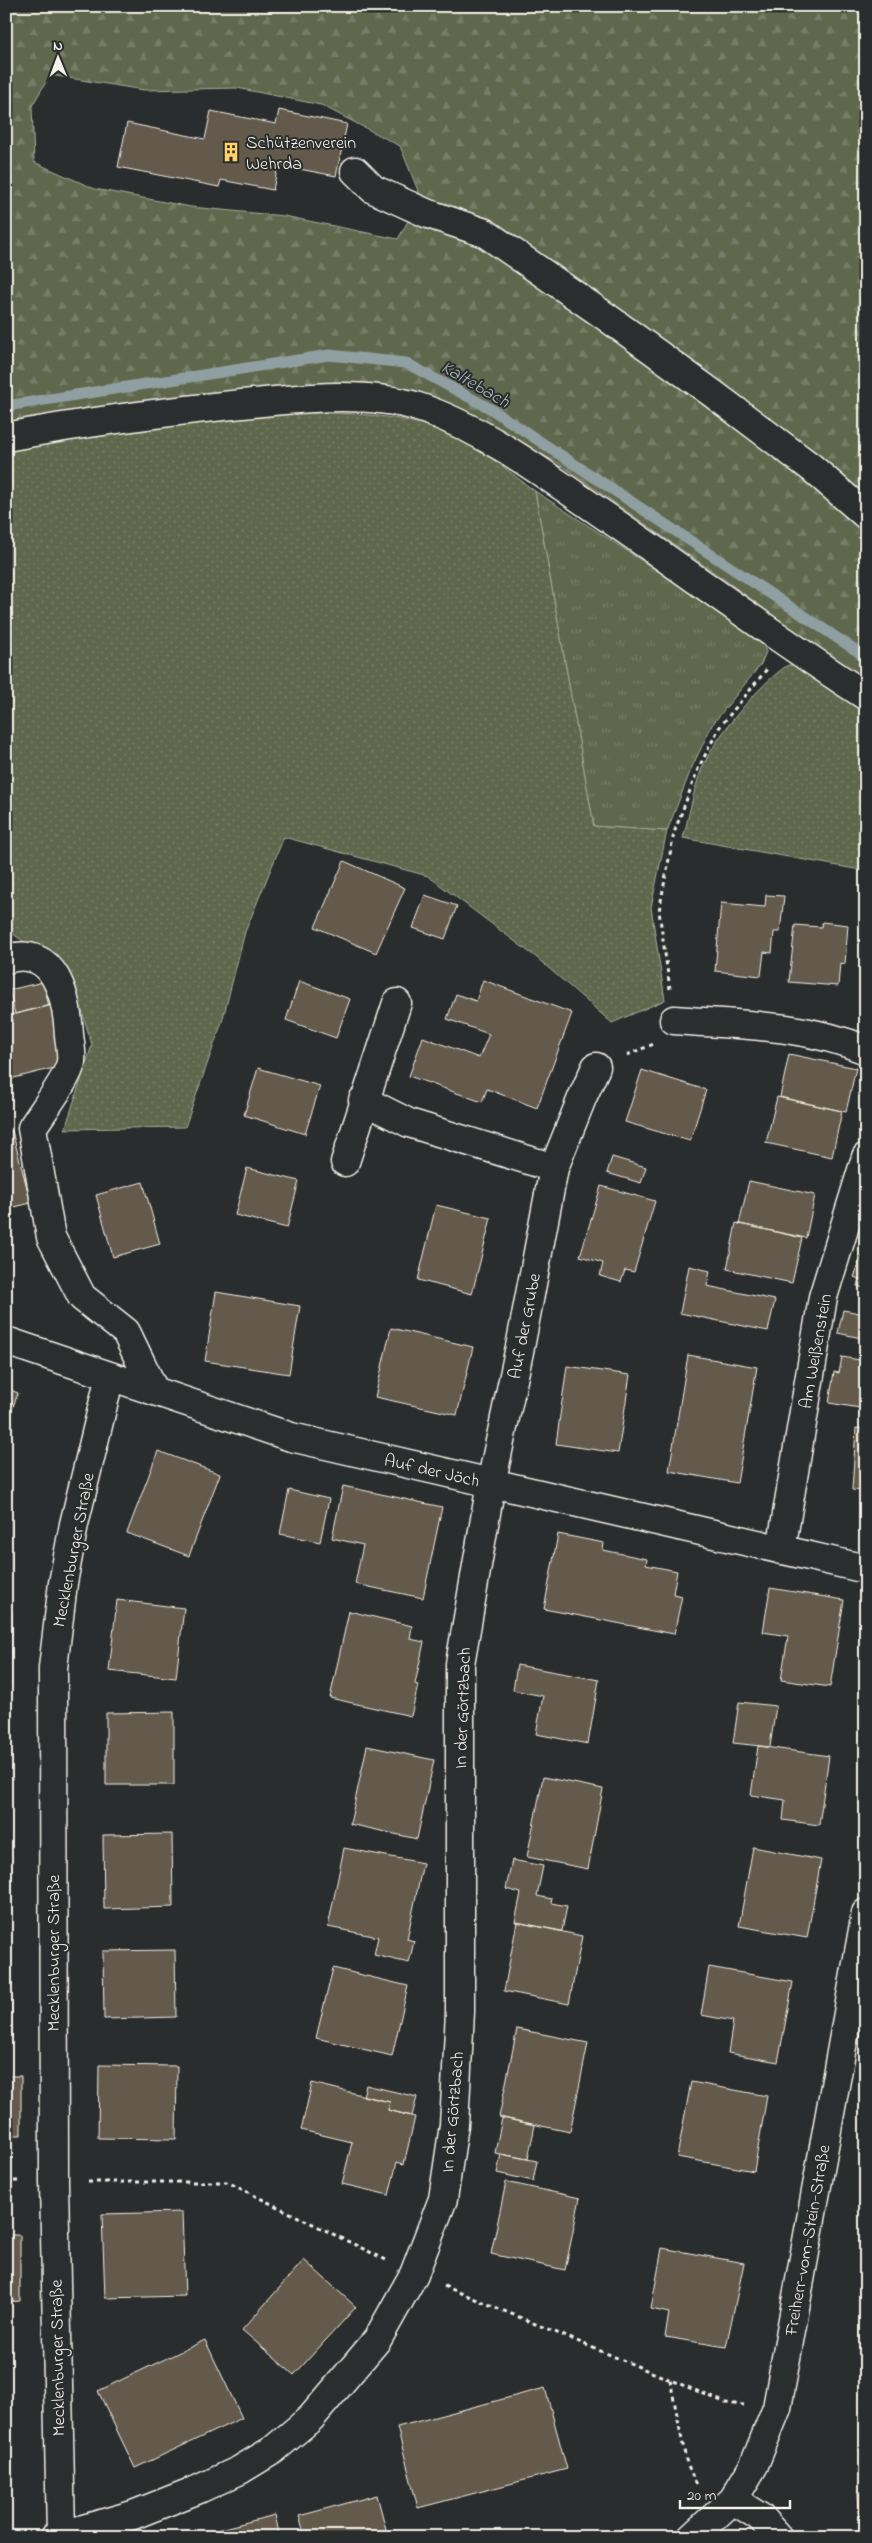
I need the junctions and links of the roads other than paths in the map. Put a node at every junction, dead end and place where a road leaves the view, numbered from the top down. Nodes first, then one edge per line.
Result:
1 (355, 171) dead end
2 (6, 437) edge
3 (866, 515) edge
4 (866, 696) edge
5 (6, 959) edge
6 (396, 1002) dead end
7 (674, 1020) road end
8 (866, 1050) edge
9 (596, 1067) road end
10 (363, 1100) junction
11 (866, 1157) edge
12 (345, 1162) dead end
13 (554, 1168) junction
14 (6, 1341) edge
15 (110, 1376) junction
16 (154, 1390) junction
17 (491, 1484) junction
18 (780, 1550) junction
19 (866, 1569) edge
20 (866, 1914) edge
21 (733, 2500) junction
22 (700, 2529) edge
23 (58, 2536) edge
24 (778, 2537) edge

1 - 3 street
2 - 4 street
5 - 16 street
6 - 10 street
7 - 8 street
9 - 13 street, Auf der Grube
10 - 12 street
10 - 13 street
11 - 18 street, Am Weißenstein
13 - 17 street, Auf der Grube
14 - 15 street, Auf der Jöch
15 - 16 street, Auf der Jöch
15 - 23 street, Mecklenburger Straße
16 - 17 street, Auf der Jöch
17 - 18 street, Auf der Jöch
17 - 23 street, In der Görtzbach
18 - 19 street, Auf der Jöch
20 - 21 street, Freiherr-vom-Stein-Straße
21 - 22 street, Freiherr-vom-Stein-Straße
21 - 24 street

